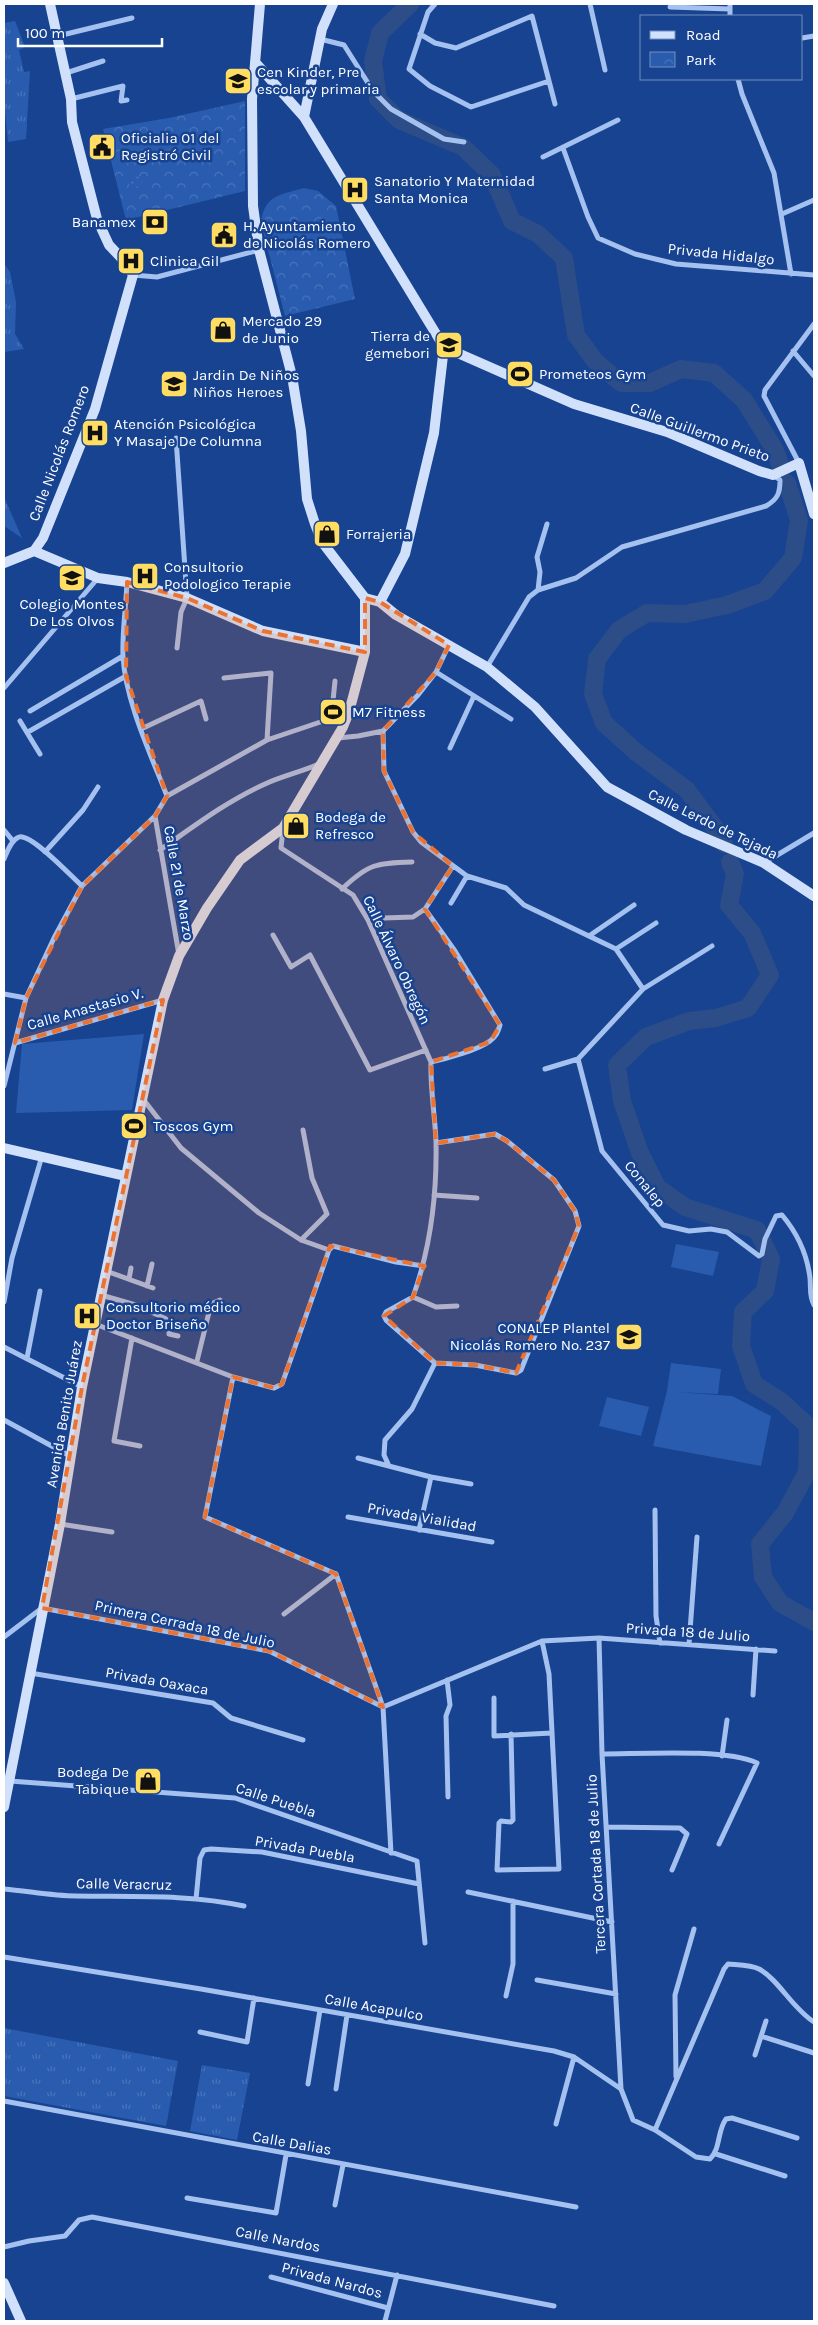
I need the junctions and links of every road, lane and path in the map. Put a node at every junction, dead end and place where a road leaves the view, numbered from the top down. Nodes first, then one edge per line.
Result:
1 (50, 4) edge
2 (260, 4) edge
3 (333, 4) edge
4 (435, 4) edge
5 (590, 4) edge
6 (730, 6) edge
7 (670, 7) dead end
8 (132, 18) dead end
9 (420, 34) junction
10 (58, 36) junction
11 (320, 39) junction
12 (103, 61) dead end
13 (255, 62) junction
14 (605, 70) dead end
15 (66, 73) junction
16 (738, 80) edge
17 (549, 81) junction
18 (71, 99) junction
19 (127, 100) dead end
20 (555, 104) dead end
21 (304, 117) junction
22 (618, 120) dead end
23 (464, 142) dead end
24 (563, 148) junction
25 (543, 157) dead end
26 (814, 200) edge
27 (782, 214) junction
28 (259, 250) junction
29 (791, 274) junction
30 (132, 275) junction
31 (814, 276) edge
32 (814, 324) edge
33 (444, 348) junction
34 (793, 351) junction
35 (814, 376) edge
36 (176, 438) dead end
37 (799, 463) junction
38 (773, 475) junction
39 (814, 508) edge
40 (547, 524) dead end
41 (34, 551) junction
42 (4, 564) edge
43 (98, 578) junction
44 (127, 582) junction
45 (538, 590) junction
46 (187, 598) junction
47 (365, 598) junction
48 (380, 602) junction
49 (449, 645) junction
50 (177, 648) dead end
51 (365, 652) junction
52 (123, 656) junction
53 (486, 667) junction
54 (436, 672) junction
55 (126, 676) junction
56 (224, 678) dead end
57 (335, 681) dead end
58 (4, 688) edge
59 (474, 696) junction
60 (30, 711) dead end
61 (349, 712) junction
62 (511, 719) dead end
63 (206, 720) dead end
64 (331, 720) junction
65 (20, 721) dead end
66 (141, 729) junction
67 (383, 731) junction
68 (28, 732) junction
69 (336, 738) junction
70 (267, 740) junction
71 (450, 748) dead end
72 (40, 754) dead end
73 (322, 762) junction
74 (98, 787) dead end
75 (167, 796) junction
76 (155, 816) junction
77 (283, 828) junction
78 (4, 830) edge
79 (814, 833) edge
80 (13, 841) junction
81 (160, 850) junction
82 (46, 852) junction
83 (4, 859) edge
84 (412, 862) dead end
85 (764, 863) junction
86 (453, 866) junction
87 (466, 876) junction
88 (82, 886) junction
89 (342, 889) junction
90 (814, 896) edge
91 (452, 903) dead end
92 (634, 905) dead end
93 (425, 909) junction
94 (384, 918) dead end
95 (656, 924) dead end
96 (273, 935) dead end
97 (589, 936) junction
98 (712, 946) dead end
99 (616, 949) junction
100 (179, 956) junction
101 (643, 989) junction
102 (4, 994) edge
103 (26, 998) junction
104 (163, 1000) junction
105 (15, 1043) junction
106 (426, 1050) junction
107 (578, 1058) junction
108 (431, 1062) junction
109 (545, 1069) dead end
110 (5, 1076) edge
111 (4, 1086) edge
112 (142, 1098) junction
113 (303, 1130) dead end
114 (436, 1143) junction
115 (4, 1148) edge
116 (42, 1156) junction
117 (125, 1176) junction
118 (434, 1195) junction
119 (477, 1198) dead end
120 (301, 1240) junction
121 (329, 1250) junction
122 (152, 1264) dead end
123 (424, 1266) junction
124 (131, 1268) dead end
125 (106, 1271) junction
126 (812, 1278) edge
127 (129, 1279) junction
128 (146, 1286) junction
129 (153, 1288) dead end
130 (40, 1291) dead end
131 (101, 1295) junction
132 (413, 1297) junction
133 (220, 1300) dead end
134 (4, 1302) edge
135 (814, 1305) edge
136 (457, 1306) dead end
137 (95, 1324) junction
138 (178, 1336) dead end
139 (132, 1338) junction
140 (4, 1347) edge
141 (27, 1358) junction
142 (197, 1362) junction
143 (436, 1363) junction
144 (234, 1377) junction
145 (82, 1387) junction
146 (4, 1420) edge
147 (140, 1446) dead end
148 (70, 1456) junction
149 (358, 1458) dead end
150 (389, 1466) junction
151 (431, 1477) junction
152 (470, 1484) dead end
153 (655, 1510) dead end
154 (348, 1518) dead end
155 (60, 1524) junction
156 (419, 1530) junction
157 (112, 1532) dead end
158 (697, 1537) dead end
159 (492, 1542) dead end
160 (336, 1574) junction
161 (42, 1608) junction
162 (284, 1614) dead end
163 (4, 1637) edge
164 (599, 1638) junction
165 (542, 1641) junction
166 (660, 1643) junction
167 (689, 1644) junction
168 (756, 1650) junction
169 (775, 1651) dead end
170 (30, 1672) junction
171 (447, 1680) junction
172 (753, 1695) dead end
173 (494, 1698) dead end
174 (383, 1707) junction
175 (727, 1720) dead end
176 (552, 1733) junction
177 (511, 1734) junction
178 (303, 1740) dead end
179 (602, 1754) junction
180 (722, 1756) junction
181 (9, 1781) junction
182 (448, 1797) dead end
183 (4, 1807) edge
184 (606, 1827) junction
185 (719, 1844) dead end
186 (391, 1853) junction
187 (672, 1870) dead end
188 (419, 1884) junction
189 (4, 1889) edge
190 (468, 1892) dead end
191 (196, 1898) junction
192 (513, 1901) junction
193 (244, 1906) dead end
194 (612, 1922) junction
195 (694, 1929) dead end
196 (425, 1943) dead end
197 (4, 1957) edge
198 (537, 1980) dead end
199 (616, 1994) junction
200 (506, 1996) dead end
201 (254, 1998) junction
202 (320, 2010) junction
203 (347, 2015) junction
204 (766, 2021) dead end
205 (814, 2022) edge
206 (200, 2032) dead end
207 (760, 2036) junction
208 (814, 2053) edge
209 (755, 2055) dead end
210 (574, 2056) junction
211 (676, 2080) junction
212 (308, 2084) dead end
213 (336, 2089) dead end
214 (621, 2089) junction
215 (4, 2101) edge
216 (556, 2124) dead end
217 (655, 2130) junction
218 (797, 2138) dead end
219 (716, 2154) junction
220 (286, 2155) junction
221 (343, 2165) junction
222 (785, 2176) dead end
223 (187, 2198) dead end
224 (335, 2205) dead end
225 (576, 2207) dead end
226 (4, 2247) edge
227 (398, 2275) junction
228 (271, 2277) dead end
229 (4, 2283) edge
230 (554, 2306) dead end
231 (388, 2308) junction
232 (21, 2321) edge
233 (386, 2321) edge

1 - 10 main road
2 - 13 main road
3 - 11 main road
4 - 9 street
5 - 14 street
6 - 7 street
8 - 10 street
9 - 17 street
9 - 17 street
10 - 15 main road
11 - 21 main road
11 - 23 street
12 - 15 street
13 - 21 main road
13 - 28 main road
15 - 18 main road
16 - 27 street
17 - 20 street
18 - 19 street
18 - 30 main road
21 - 33 main road
22 - 24 street
24 - 25 street
24 - 29 street, Privada Hidalgo
26 - 27 street
27 - 29 street
28 - 30 street
28 - 47 main road
29 - 31 street
30 - 41 main road, Calle Nicolás Romero
32 - 34 street
33 - 38 main road, Calle Guillermo Prieto
33 - 48 main road
34 - 35 street
34 - 37 street
36 - 46 street
37 - 38 main road
37 - 39 main road
38 - 45 street, Calle Guillermo Prieto
40 - 45 street
41 - 42 main road
41 - 43 main road
43 - 44 main road
43 - 58 street
44 - 46 main road
44 - 52 street
45 - 53 street
46 - 50 street
46 - 51 main road
47 - 48 main road, Calle Lerdo de Tejada
47 - 51 main road, Avenida Benito Juárez
48 - 49 main road, Calle Lerdo de Tejada
49 - 53 main road, Calle Lerdo de Tejada
49 - 54 street
51 - 61 main road, Avenida Benito Juárez
52 - 55 street
52 - 60 street
53 - 85 main road, Calle Lerdo de Tejada
54 - 59 street
54 - 67 street
55 - 66 street
55 - 68 street
56 - 70 street
57 - 64 street
59 - 62 street
59 - 71 street
61 - 64 street
61 - 69 main road, Avenida Benito Juárez
63 - 66 street
64 - 70 street
65 - 68 street
66 - 75 street
67 - 69 street
67 - 86 street
68 - 72 street
69 - 73 main road, Avenida Benito Juárez
70 - 75 street
73 - 77 main road, Avenida Benito Juárez
73 - 81 street
74 - 82 street
75 - 76 street
76 - 81 street, Calle 21 de Marzo
76 - 88 street
77 - 89 street, Calle Álvaro Obregón
77 - 100 main road, Avenida Benito Juárez
78 - 80 street
79 - 85 street
80 - 82 street
80 - 83 street
81 - 100 street, Calle 21 de Marzo
82 - 88 street
84 - 89 street
85 - 90 main road, Calle Lerdo de Tejada
86 - 87 street
86 - 93 street
87 - 91 street
87 - 97 street
88 - 103 street
89 - 106 street, Calle Álvaro Obregón
92 - 97 street
93 - 94 street
93 - 108 street
95 - 99 street
96 - 106 street
97 - 99 street
98 - 101 street
99 - 101 street
100 - 104 main road, Avenida Benito Juárez
101 - 107 street
102 - 103 street
103 - 105 street
104 - 105 street, Calle Anastasio V.
104 - 112 main road, Avenida Benito Juárez
105 - 110 street
106 - 108 street, Calle Álvaro Obregón
107 - 109 street
107 - 126 street, Conalep
108 - 114 street, Calle Álvaro Obregón
110 - 111 street
112 - 117 main road, Avenida Benito Juárez
112 - 120 street
113 - 120 street
114 - 118 street, Calle Álvaro Obregón
114 - 143 street
115 - 116 main road
116 - 117 main road
116 - 134 street
117 - 125 main road, Avenida Benito Juárez
118 - 119 street
118 - 123 street, Calle Álvaro Obregón
120 - 121 street
121 - 123 street
121 - 144 street
122 - 128 street
123 - 132 street, Calle Álvaro Obregón
124 - 127 street
125 - 127 street
125 - 131 main road, Avenida Benito Juárez
126 - 135 street, Conalep
127 - 128 street
128 - 129 street
130 - 141 street
131 - 137 main road, Avenida Benito Juárez
131 - 138 street
132 - 136 street
132 - 143 street
133 - 142 street
137 - 139 street
137 - 145 main road, Avenida Benito Juárez
139 - 142 street
139 - 147 street
140 - 141 street
141 - 145 street
142 - 144 street
143 - 150 street
144 - 160 street
145 - 148 main road, Avenida Benito Juárez
146 - 148 street
148 - 155 main road, Avenida Benito Juárez
149 - 150 street
150 - 151 street
151 - 152 street
151 - 156 street
153 - 166 street
154 - 156 street, Privada Vialidad
155 - 157 street
155 - 161 main road, Avenida Benito Juárez
156 - 159 street, Privada Vialidad
158 - 167 street
160 - 162 street
160 - 174 street
161 - 163 street
161 - 170 main road, Avenida Benito Juárez
161 - 174 street, Primera Cerrada 18 de Julio
164 - 165 street
164 - 166 street, Privada 18 de Julio
164 - 179 street, Tercera Cortada 18 de Julio
165 - 171 street
165 - 176 street
166 - 167 street, Privada 18 de Julio
167 - 168 street, Privada 18 de Julio
168 - 169 street, Privada 18 de Julio
168 - 172 street
170 - 178 street, Privada Oaxaca
170 - 181 main road, Avenida Benito Juárez
171 - 174 street
171 - 182 street
173 - 177 street
174 - 186 street
175 - 180 street
176 - 177 street
176 - 177 street
179 - 180 street
179 - 184 street, Tercera Cortada 18 de Julio
180 - 185 street
181 - 183 main road, Avenida Benito Juárez
181 - 186 street, Calle Puebla
184 - 187 street
184 - 194 street, Tercera Cortada 18 de Julio
186 - 188 street, Calle Puebla
188 - 191 street, Privada Puebla
188 - 196 street, Calle Puebla
189 - 191 street, Calle Veracruz
190 - 192 street
191 - 193 street, Calle Veracruz
192 - 194 street
192 - 200 street
194 - 199 street, Tercera Cortada 18 de Julio
195 - 211 street
197 - 201 street, Calle Acapulco
198 - 199 street
199 - 214 street, Tercera Cortada 18 de Julio
201 - 202 street, Calle Acapulco
201 - 206 street
202 - 203 street, Calle Acapulco
202 - 212 street
203 - 210 street, Calle Acapulco
203 - 213 street
204 - 207 street
205 - 211 street
207 - 208 street
207 - 209 street
210 - 214 street, Calle Acapulco
210 - 216 street
211 - 217 street
214 - 217 street
215 - 220 street, Calle Dalias
217 - 219 street
218 - 219 street
219 - 222 street
220 - 221 street, Calle Dalias
220 - 223 street
221 - 224 street
221 - 225 street, Calle Dalias
226 - 227 street, Calle Nardos
227 - 230 street, Calle Nardos
227 - 231 street, Privada Nardos
228 - 231 street, Privada Nardos
229 - 232 main road
231 - 233 street, Privada Nardos

